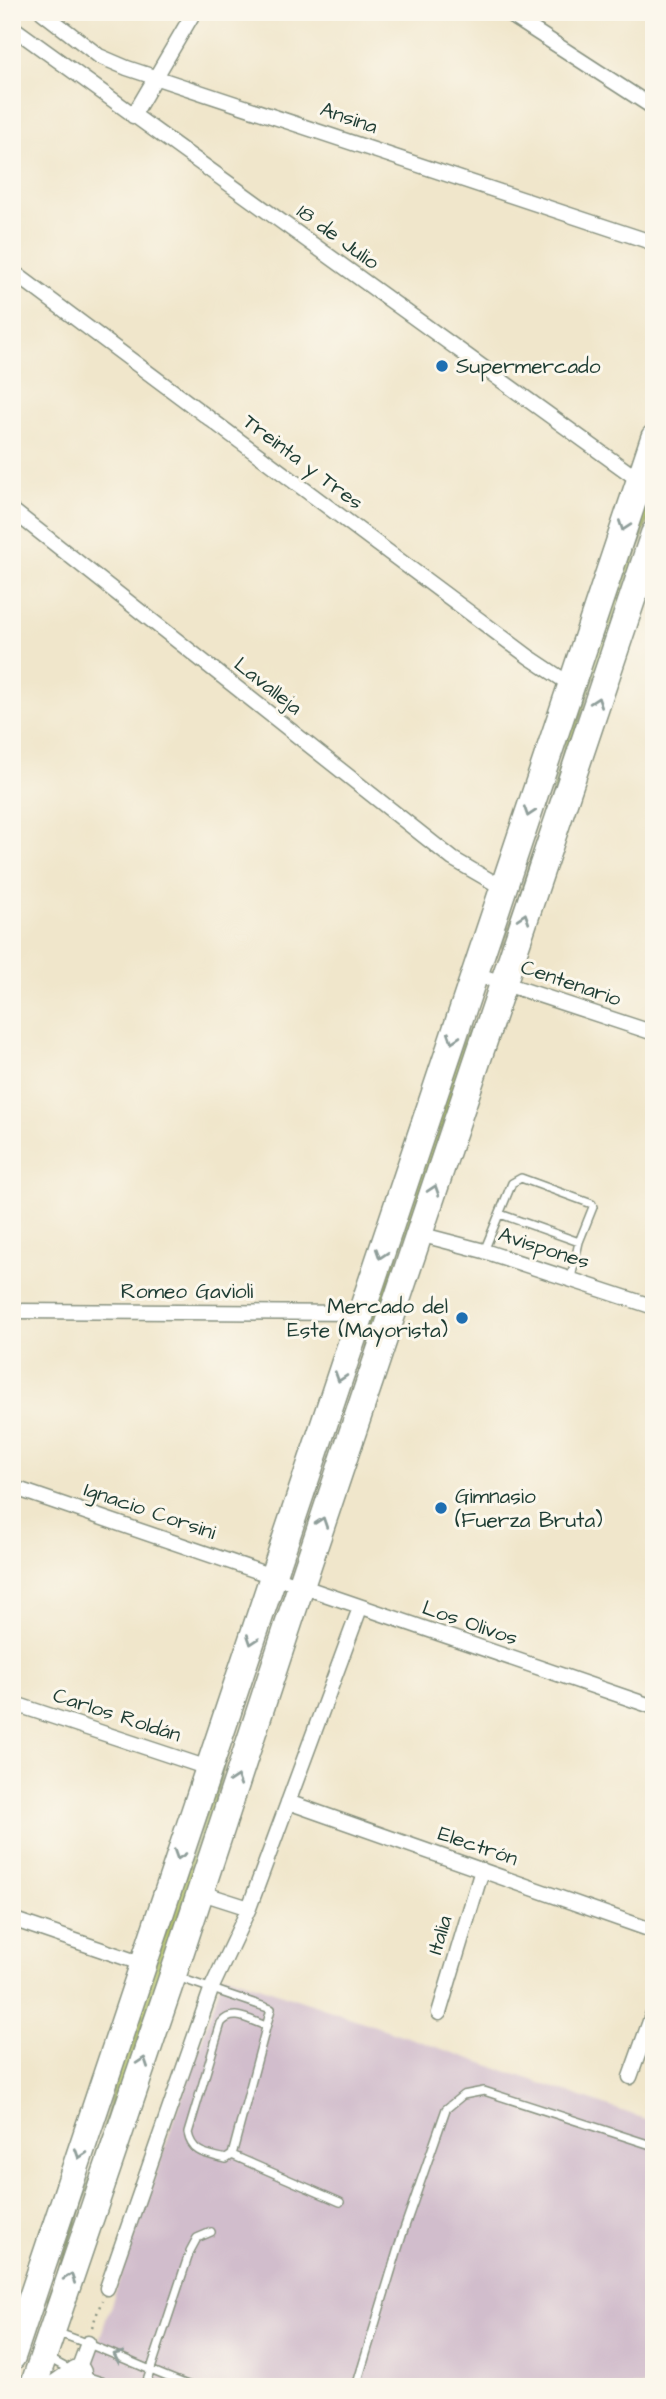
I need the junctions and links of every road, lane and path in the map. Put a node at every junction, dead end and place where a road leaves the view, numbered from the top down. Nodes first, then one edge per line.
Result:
1 (42, 12) edge
2 (194, 12) edge
3 (506, 12) edge
4 (12, 27) edge
5 (156, 76) junction
6 (654, 108) edge
7 (133, 116) junction
8 (654, 243) edge
9 (12, 271) edge
10 (654, 438) edge
11 (639, 480) junction
12 (12, 510) edge
13 (654, 534) edge
14 (571, 685) junction
15 (503, 888) junction
16 (475, 974) junction
17 (503, 982) junction
18 (654, 1033) edge
19 (500, 1214) junction
20 (419, 1234) junction
21 (579, 1242) junction
22 (484, 1251) junction
23 (570, 1278) junction
24 (654, 1307) edge
25 (12, 1311) edge
26 (362, 1312) junction
27 (12, 1487) edge
28 (274, 1575) junction
29 (301, 1586) junction
30 (360, 1608) junction
31 (12, 1703) edge
32 (654, 1707) edge
33 (208, 1768) junction
34 (288, 1802) junction
35 (482, 1870) junction
36 (199, 1892) junction
37 (249, 1908) junction
38 (12, 1919) edge
39 (654, 1931) edge
40 (143, 1964) junction
41 (173, 1975) junction
42 (212, 1987) junction
43 (654, 2010) edge
44 (439, 2013) dead end
45 (266, 2026) junction
46 (630, 2077) dead end
47 (654, 2146) edge
48 (232, 2155) junction
49 (340, 2202) dead end
50 (211, 2232) dead end
51 (107, 2288) joint
52 (48, 2342) junction
53 (88, 2343) junction
54 (12, 2357) edge
55 (150, 2371) junction
56 (69, 2382) edge
57 (33, 2387) edge
58 (119, 2387) edge
59 (145, 2387) edge
60 (193, 2387) edge
61 (356, 2387) edge

1 - 5 street, Ansina
2 - 5 street
3 - 6 street
4 - 7 street, 18 de Julio
5 - 7 street
5 - 8 street, Ansina
7 - 11 street, 18 de Julio
9 - 14 street, Treinta y Tres
10 - 11 highway
11 -> 14 highway
12 - 15 street, Lavalleja
17 -> 13 highway
14 -> 15 highway
15 - 16 highway
16 - 17 street, Centenario
16 -> 26 highway
17 - 18 street, Centenario
20 -> 17 highway
19 - 21 lane
19 - 21 lane
19 - 22 lane
20 - 22 street, Avispones
29 -> 20 highway
21 - 23 lane
22 - 23 street, Avispones
23 - 24 street, Avispones
25 - 26 street, Romeo Gavioli
26 -> 28 highway
27 - 28 street, Ignacio Corsini
28 - 29 street, Los Olivos
28 -> 33 highway
29 - 30 street, Los Olivos
36 -> 29 highway
30 - 32 street, Los Olivos
30 - 34 street
31 - 33 street, Carlos Roldán
33 -> 40 highway
34 - 35 street, Electrón
34 - 37 street
35 - 39 street, Electrón
35 - 44 street, Italia
36 - 37 street
36 - 41 highway
37 - 42 street
38 - 40 street
40 -> 54 highway
41 - 42 lane
52 -> 41 highway
42 - 45 lane
42 - 51 street
43 - 46 street
45 - 48 lane
45 - 48 lane
47 - 61 lane
48 - 49 lane
50 - 55 lane
51 - 53 path
52 - 53 lane
52 - 56 lane
52 - 57 highway
55 -> 53 lane
53 - 56 street
55 - 59 lane
55 - 60 lane
56 - 58 lane

